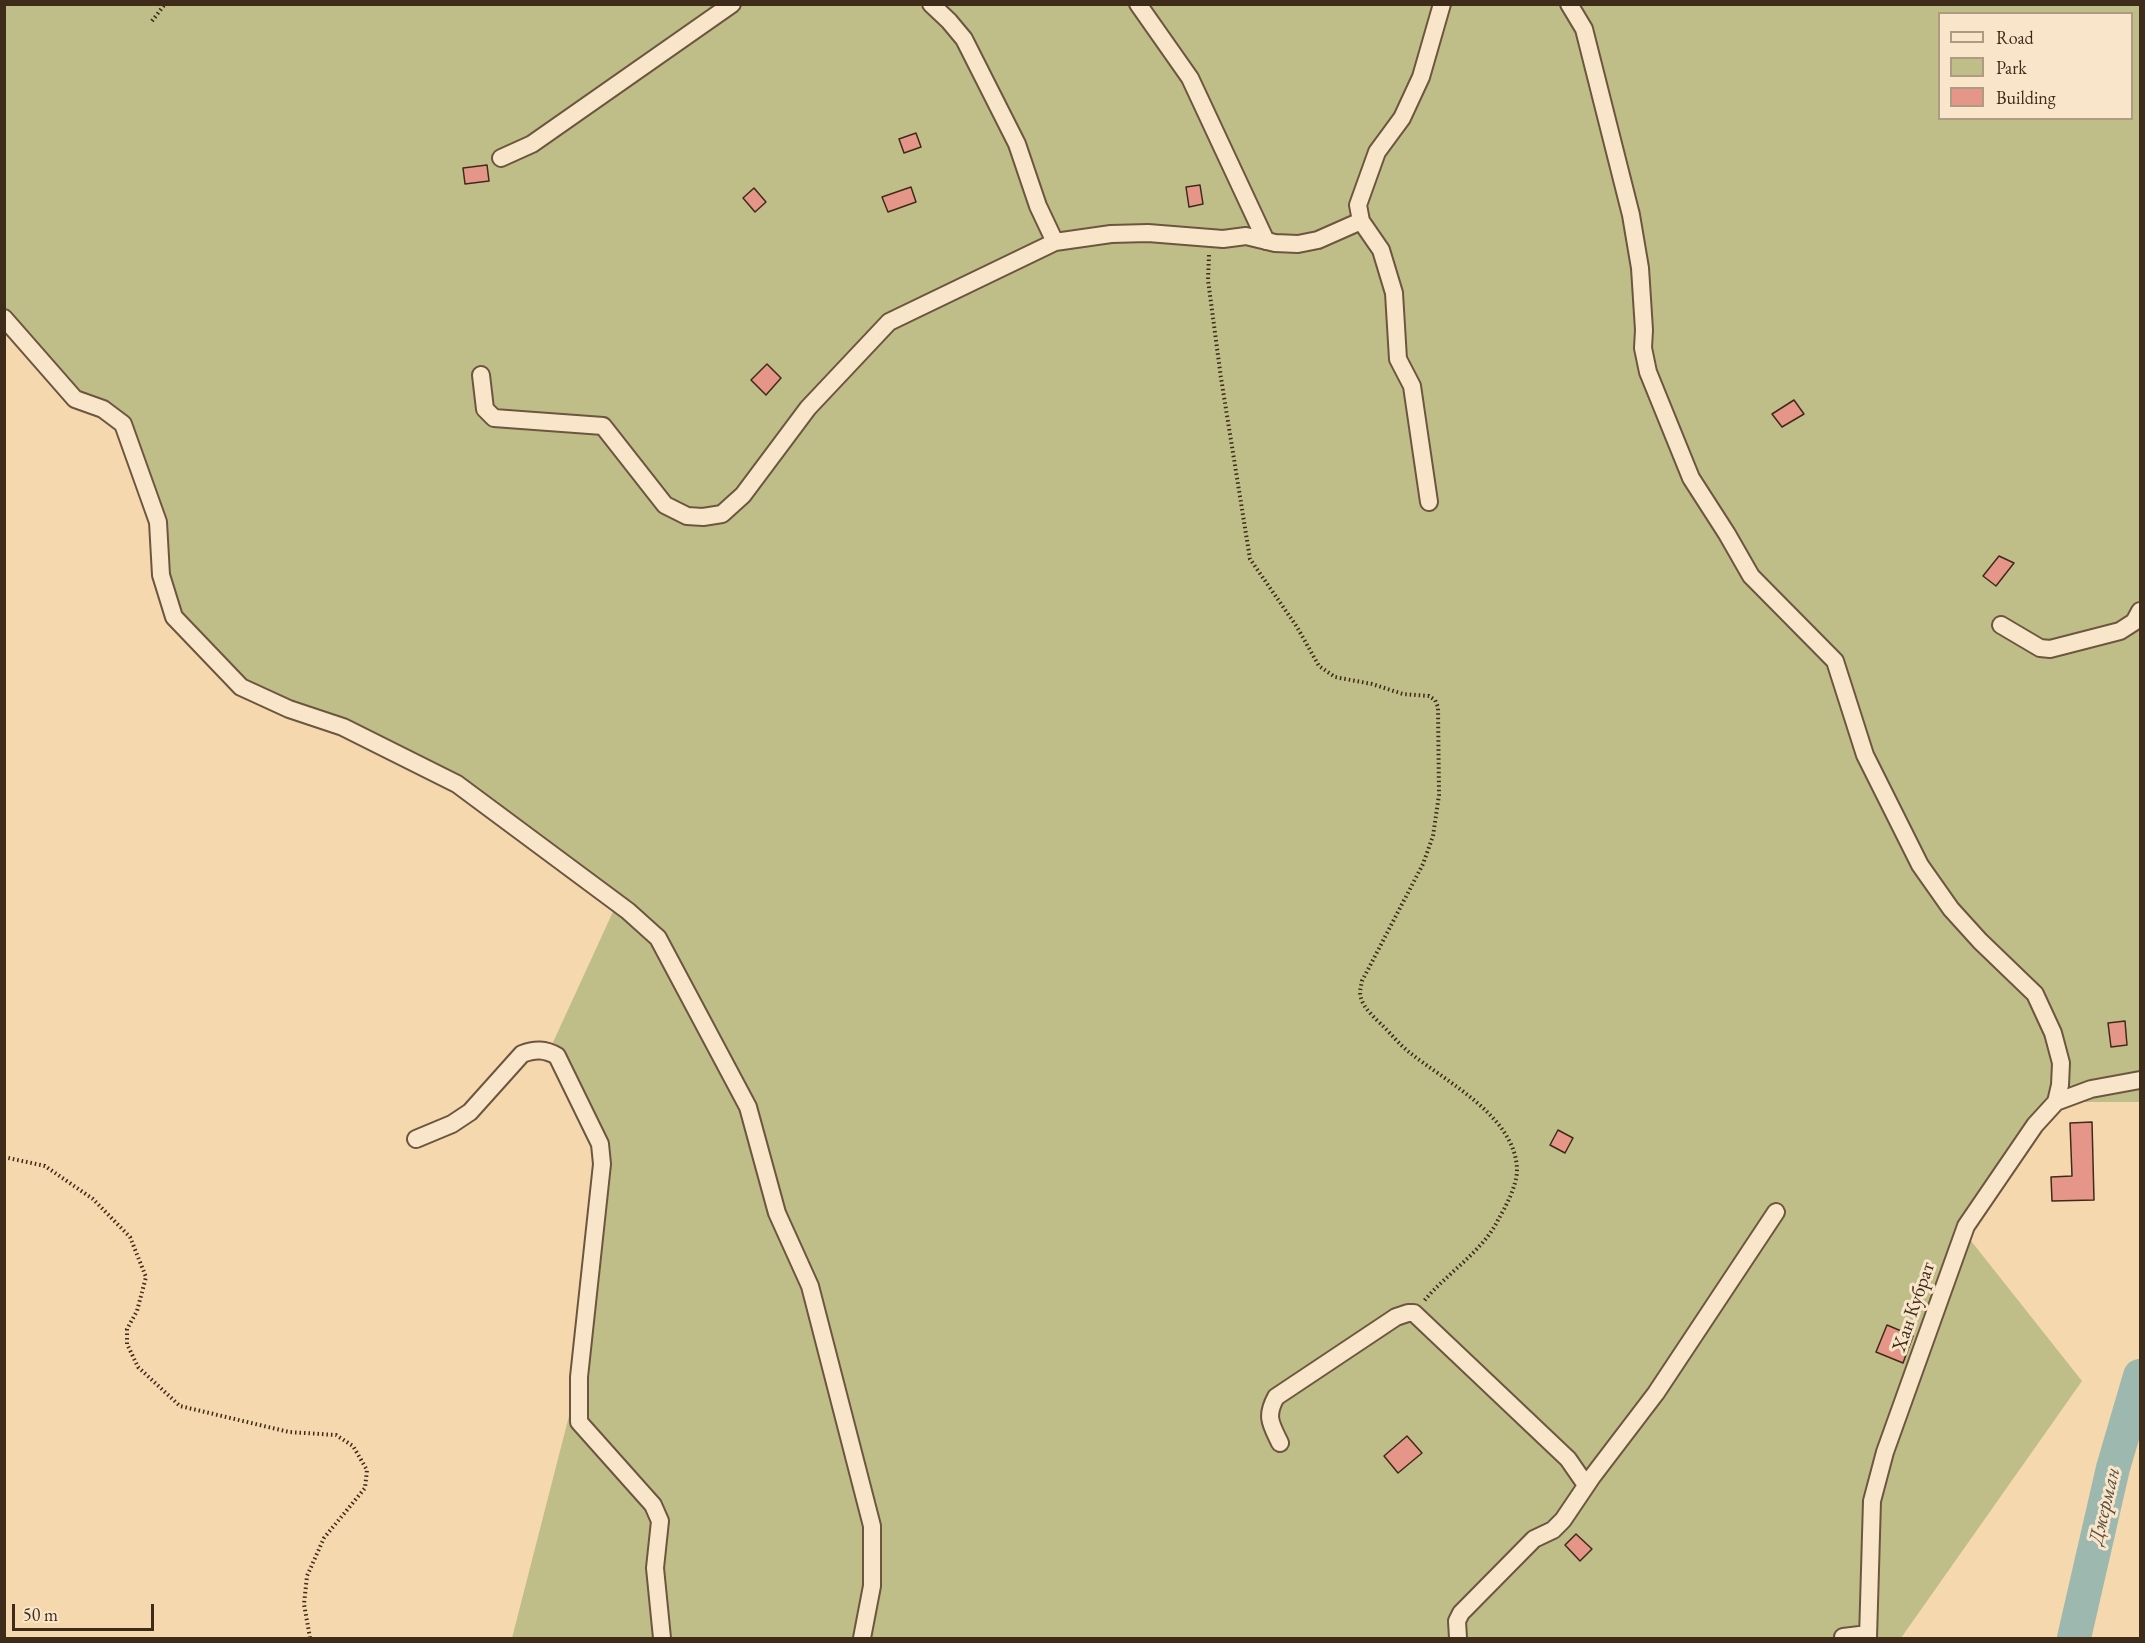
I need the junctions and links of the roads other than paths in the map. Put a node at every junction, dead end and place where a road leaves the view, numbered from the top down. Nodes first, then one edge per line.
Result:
1 (732, 4) edge
2 (931, 4) edge
3 (1138, 4) edge
4 (1442, 4) edge
5 (1569, 4) edge
6 (501, 158) dead end
7 (1361, 221) junction
8 (1266, 241) junction
9 (1055, 242) junction
10 (4, 318) edge
11 (481, 375) dead end
12 (1430, 502) dead end
13 (2140, 611) edge
14 (2001, 625) dead end
15 (2140, 1080) edge
16 (2056, 1102) junction
17 (416, 1139) dead end
18 (1776, 1212) dead end
19 (1280, 1443) dead end
20 (1586, 1485) junction
21 (1843, 1636) dead end
22 (1868, 1636) edge
23 (662, 1638) edge
24 (862, 1638) edge
25 (1458, 1638) edge

1 - 6 street
2 - 9 street
3 - 8 street
4 - 7 street
5 - 16 street
7 - 8 street
7 - 12 street
8 - 9 street
9 - 11 street
10 - 24 street
13 - 14 street
15 - 16 street, Хан Кубрат
16 - 22 street, Хан Кубрат
17 - 23 street
18 - 20 street
19 - 20 street
20 - 25 street
21 - 22 street

